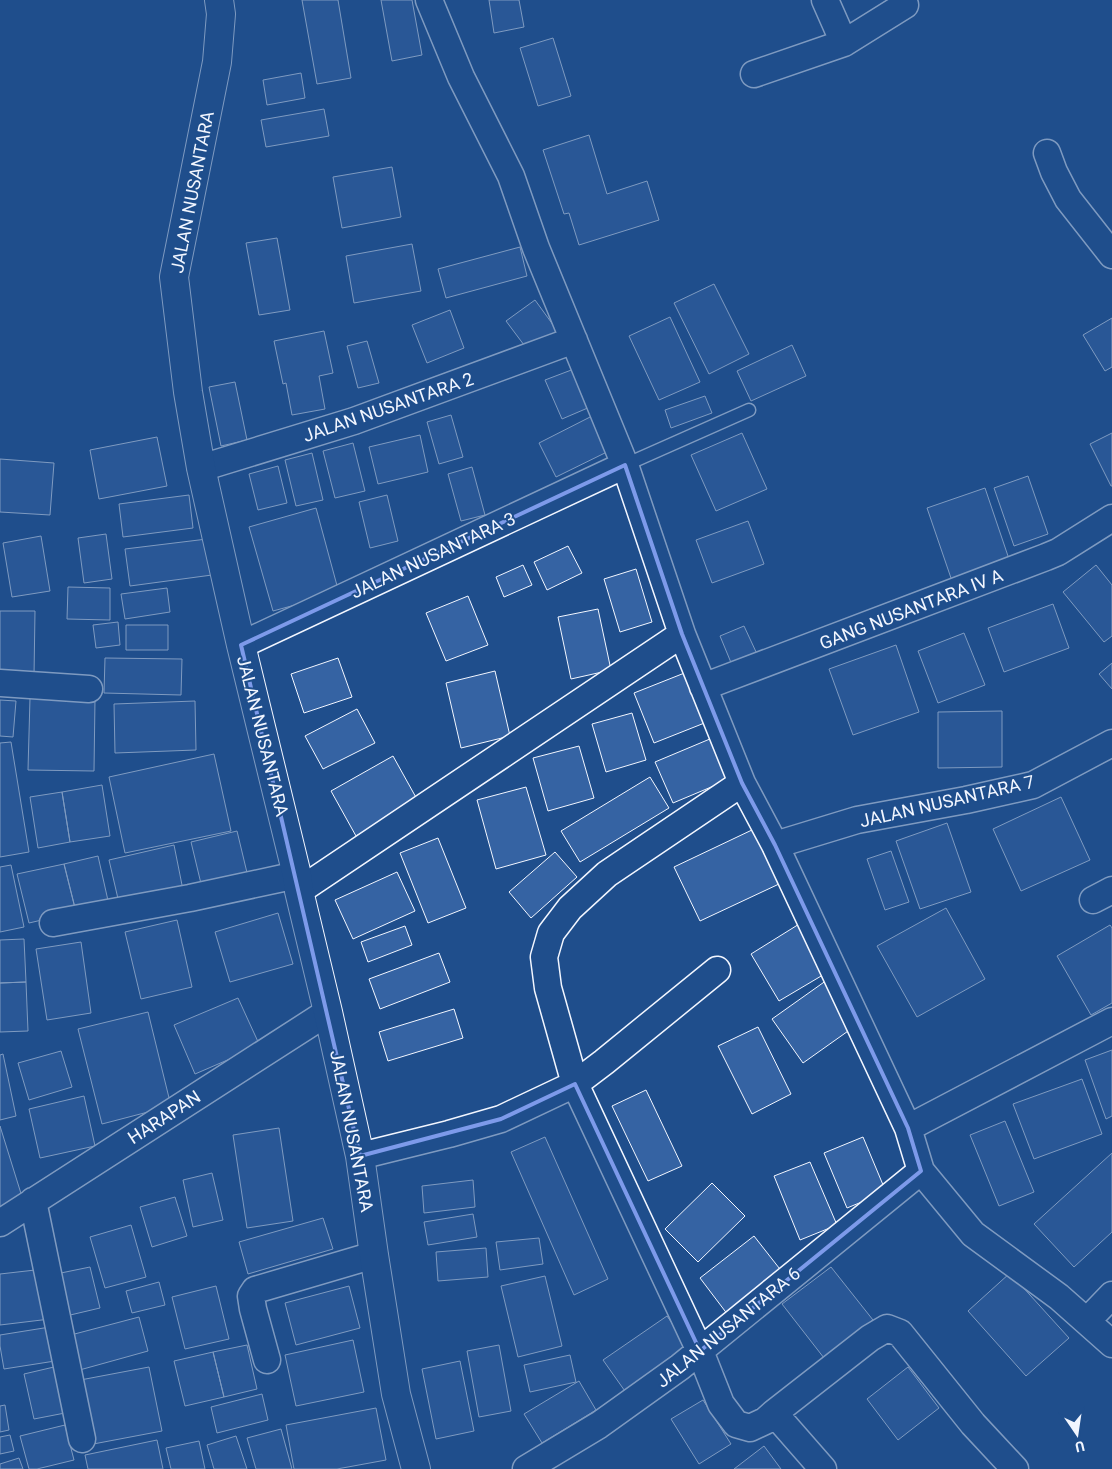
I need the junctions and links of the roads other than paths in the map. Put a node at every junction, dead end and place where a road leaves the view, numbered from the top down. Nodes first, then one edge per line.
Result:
1 (219, 0) edge
2 (429, 0) edge
3 (825, 0) edge
4 (905, 5) dead end
5 (844, 42) junction
6 (754, 74) dead end
7 (1047, 153) dead end
8 (1112, 255) edge
9 (574, 340) junction
10 (749, 410) dead end
11 (625, 465) junction
12 (201, 468) junction
13 (1112, 518) edge
14 (682, 634) junction
15 (241, 645) junction
16 (0, 683) edge
17 (703, 688) junction
18 (90, 689) dead end
19 (1112, 743) edge
20 (742, 783) junction
21 (775, 845) junction
22 (298, 883) junction
23 (53, 923) dead end
24 (717, 970) dead end
25 (328, 1012) junction
26 (1112, 1021) edge
27 (575, 1084) junction
28 (908, 1128) junction
29 (360, 1156) junction
30 (921, 1171) junction
31 (34, 1201) junction
32 (0, 1222) edge
33 (374, 1256) junction
34 (1112, 1295) edge
35 (1087, 1321) junction
36 (1112, 1344) edge
37 (700, 1351) junction
38 (267, 1360) dead end
39 (774, 1413) junction
40 (82, 1439) dead end
41 (416, 1469) edge
42 (526, 1469) edge
43 (823, 1469) edge
44 (1016, 1469) edge

1 - 12 street, JALAN NUSANTARA
2 - 9 street
3 - 5 street
4 - 5 street
5 - 6 street
7 - 8 street
9 - 11 street
9 - 12 street, JALAN NUSANTARA 2
10 - 11 lane
11 - 14 street
11 - 15 street, JALAN NUSANTARA 3
12 - 15 street, JALAN NUSANTARA
13 - 17 street, GANG NUSANTARA IV A
14 - 17 street
14 - 22 street
15 - 22 street, JALAN NUSANTARA
16 - 18 street
17 - 20 street
19 - 21 street, JALAN NUSANTARA 7
20 - 21 street
20 - 27 street
21 - 28 street
22 - 23 street
22 - 25 street, JALAN NUSANTARA
24 - 27 street
25 - 29 street, JALAN NUSANTARA
25 - 31 street, HARAPAN
26 - 28 street
27 - 29 street
27 - 37 street
28 - 30 street
29 - 33 street, JALAN NUSANTARA
30 - 35 street
30 - 37 street, JALAN NUSANTARA 6
31 - 32 street, HARAPAN
31 - 40 street
33 - 38 street
33 - 41 street, JALAN NUSANTARA
34 - 35 street
35 - 36 street
37 - 39 street
37 - 42 street, JALAN NUSANTARA 6
39 - 43 street
39 - 44 street

